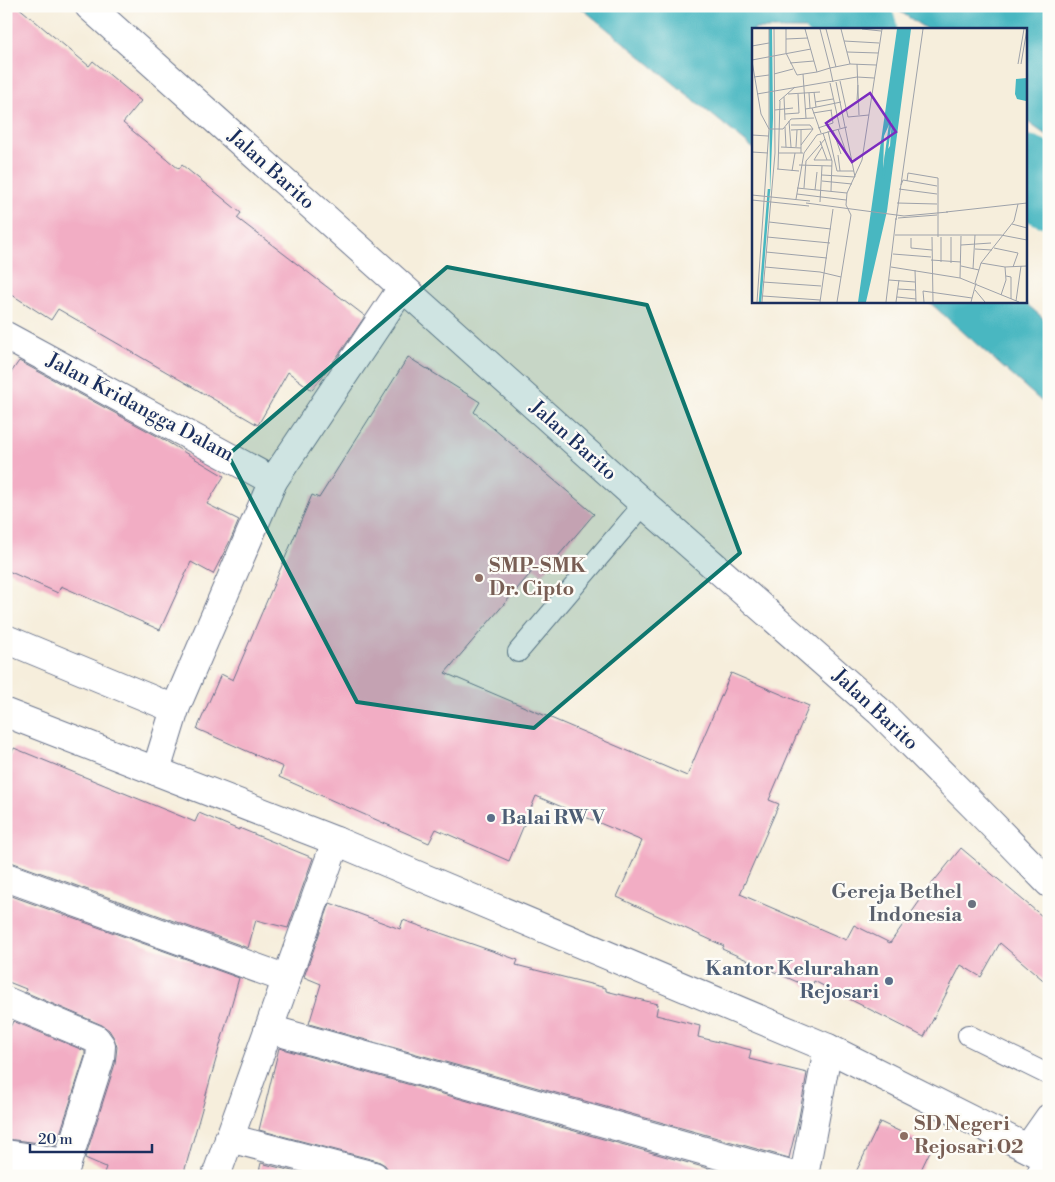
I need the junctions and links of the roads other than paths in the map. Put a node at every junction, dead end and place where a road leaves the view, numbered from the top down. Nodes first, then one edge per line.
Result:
1 (89, 6) edge
2 (402, 288) junction
3 (6, 336) edge
4 (273, 480) junction
5 (644, 504) junction
6 (6, 639) edge
7 (518, 652) dead end
8 (175, 709) junction
9 (6, 713) edge
10 (156, 771) junction
11 (336, 841) junction
12 (6, 877) edge
13 (1049, 883) edge
14 (287, 979) junction
15 (6, 1001) edge
16 (269, 1029) junction
17 (968, 1035) dead end
18 (828, 1048) junction
19 (1049, 1075) edge
20 (1049, 1118) edge
21 (229, 1138) junction
22 (6, 1154) edge
23 (1039, 1160) edge
24 (65, 1169) edge
25 (216, 1176) edge
26 (374, 1176) edge
27 (794, 1176) edge
28 (804, 1176) edge

1 - 2 street, Jalan Barito
2 - 4 street
2 - 5 street, Jalan Barito
3 - 4 street, Jalan Kridangga Dalam
4 - 8 street
5 - 7 lane
5 - 13 street, Jalan Barito
6 - 8 street
8 - 10 street
9 - 10 street
10 - 11 street
11 - 14 street
11 - 18 street
12 - 14 street
14 - 16 street
15 - 24 street
16 - 21 street
16 - 27 street
17 - 19 lane
18 - 23 street
18 - 28 street
20 - 23 street
21 - 25 street
21 - 26 street
22 - 24 street

